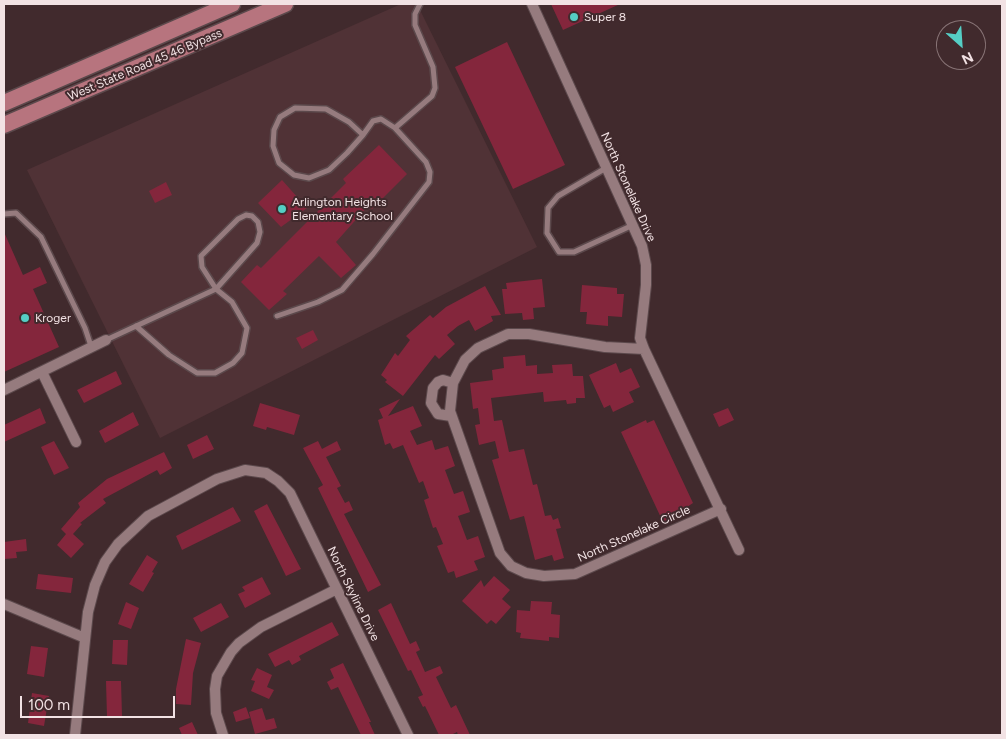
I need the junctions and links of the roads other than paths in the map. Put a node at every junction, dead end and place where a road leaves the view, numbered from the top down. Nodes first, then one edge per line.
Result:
1 (232, 4) edge
2 (285, 4) edge
3 (420, 4) edge
4 (532, 4) edge
5 (205, 16) junction
6 (183, 48) junction
7 (4, 102) edge
8 (4, 125) edge
9 (395, 128) junction
10 (363, 134) junction
11 (606, 168) junction
12 (4, 214) edge
13 (633, 225) junction
14 (216, 289) junction
15 (277, 316) dead end
16 (136, 326) junction
17 (106, 340) joint
18 (91, 346) junction
19 (644, 349) junction
20 (42, 372) junction
21 (453, 383) junction
22 (4, 390) edge
23 (451, 416) junction
24 (76, 442) dead end
25 (721, 509) junction
26 (739, 550) dead end
27 (337, 589) junction
28 (4, 604) edge
29 (85, 638) junction
30 (75, 735) edge
31 (224, 735) edge
32 (408, 735) edge

1 - 5 highway, West State Road 45 46 Bypass
2 - 6 highway, West State Road 45 46 Bypass
3 - 9 lane
4 - 11 street, North Stonelake Drive
5 - 6 highway
5 - 7 highway, West State Road 45 46 Bypass
6 - 8 highway, West State Road 45 46 Bypass
9 - 10 lane
9 - 15 lane
10 - 10 lane
11 - 13 street, North Stonelake Drive
11 - 13 lane
12 - 18 lane
13 - 19 street, North Stonelake Drive
14 - 14 lane
14 - 16 lane
14 - 16 lane
16 - 17 lane
17 - 18 street
18 - 20 street
19 - 21 street, North Stonelake Circle
19 - 25 street, North Stonelake Drive
20 - 22 street
20 - 24 street
21 - 23 street, North Stonelake Circle
21 - 23 street
23 - 25 street, North Stonelake Circle
25 - 26 street, North Stonelake Drive
27 - 29 street, North Skyline Drive
27 - 31 street
27 - 32 street, North Skyline Drive
28 - 29 street
29 - 30 street

